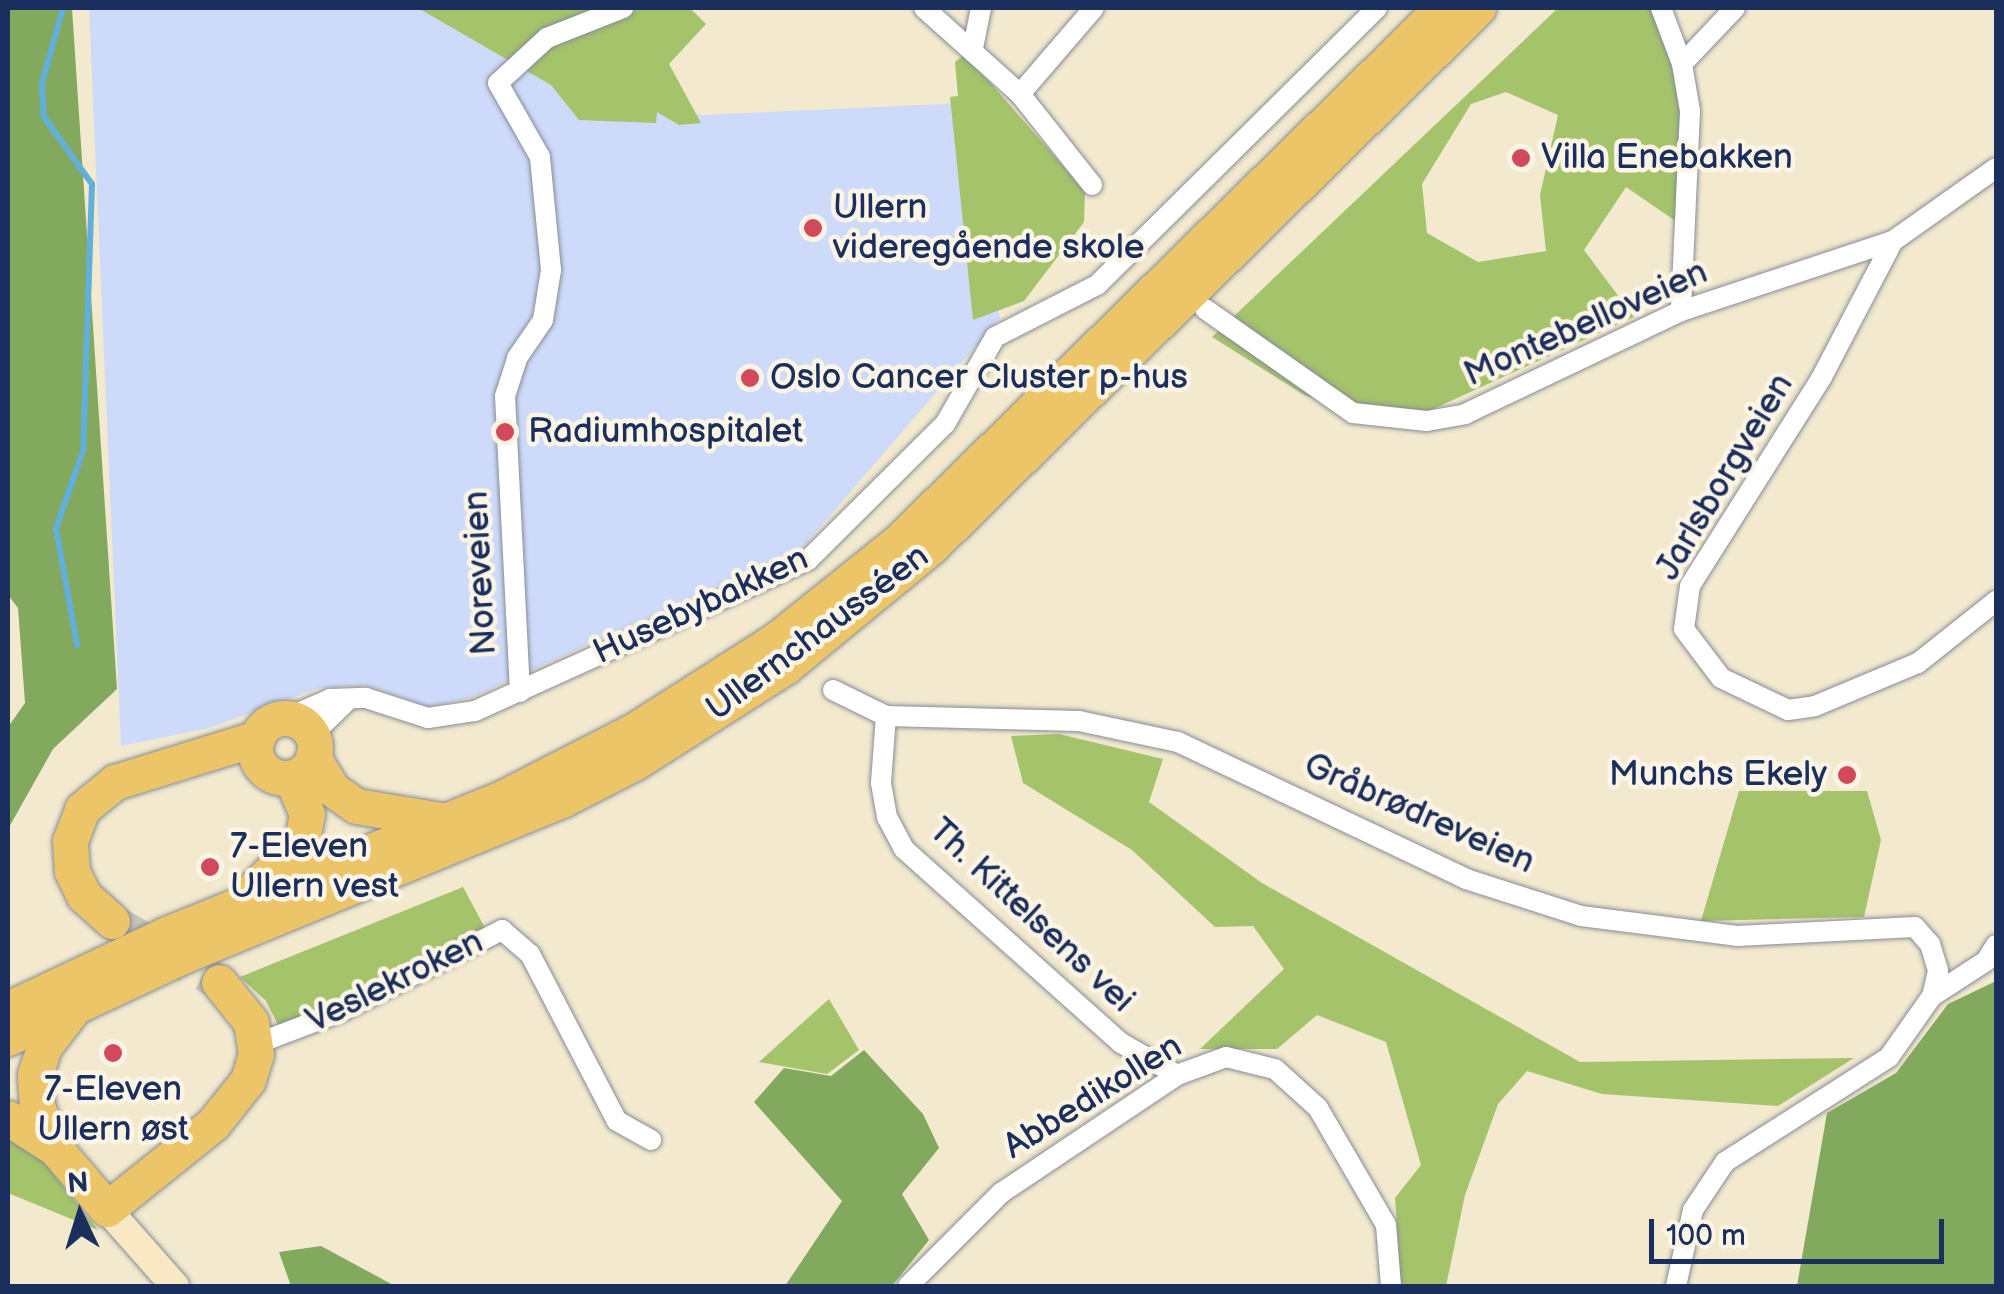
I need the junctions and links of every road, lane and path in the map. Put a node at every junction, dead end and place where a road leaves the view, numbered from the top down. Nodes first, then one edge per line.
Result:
1 (623, 8) edge
2 (924, 8) edge
3 (981, 8) edge
4 (1094, 8) edge
5 (1376, 8) edge
6 (1442, 8) edge
7 (1478, 8) edge
8 (1661, 8) edge
9 (1734, 8) edge
10 (973, 48) junction
11 (1682, 64) junction
12 (1020, 94) junction
13 (1996, 168) edge
14 (1092, 185) dead end
15 (1893, 241) junction
16 (1205, 310) dead end
17 (1680, 312) junction
18 (1996, 601) edge
19 (832, 690) dead end
20 (520, 692) junction
21 (886, 716) junction
22 (287, 749) junction
23 (452, 820) junction
24 (229, 908) junction
25 (112, 921) tunnel mouth
26 (1993, 958) edge
27 (219, 982) tunnel mouth
28 (1932, 996) junction
29 (77, 1003) junction
30 (8, 1010) edge
31 (8, 1038) edge
32 (256, 1044) junction
33 (1177, 1075) junction
34 (8, 1118) edge
35 (651, 1140) dead end
36 (55, 1148) junction
37 (107, 1209) junction
38 (175, 1286) edge
39 (908, 1286) edge
40 (1391, 1286) edge
41 (1676, 1286) edge

1 - 20 street, Noreveien
2 - 10 street
3 - 10 street
4 - 12 street
5 - 20 street, Husebybakken
6 - 23 highway, Ullernchausséen
7 - 29 highway, Ullernchausséen
8 - 11 street
9 - 11 street
10 - 12 street
11 - 17 street
12 - 14 street
13 - 15 street, Montebelloveien
15 - 17 street, Montebelloveien
15 - 18 street, Jarlsborgveien
16 - 17 street, Montebelloveien
19 - 21 street
20 - 22 street, Husebybakken
21 - 28 street, Gråbrødreveien
21 - 33 street, Th. Kittelsens vei
22 - 23 highway
22 - 24 highway
22 - 25 highway
23 - 24 highway, Ullernchausséen
24 - 30 highway, Ullernchausséen
26 - 28 street
27 - 32 highway
28 - 41 street
29 - 31 highway, Ullernchausséen
29 - 36 highway
32 - 35 street, Veslekroken
32 - 37 highway
33 - 39 street, Abbedikollen
33 - 40 street, Abbedikollen
34 - 36 highway
36 - 37 highway
37 - 38 street

